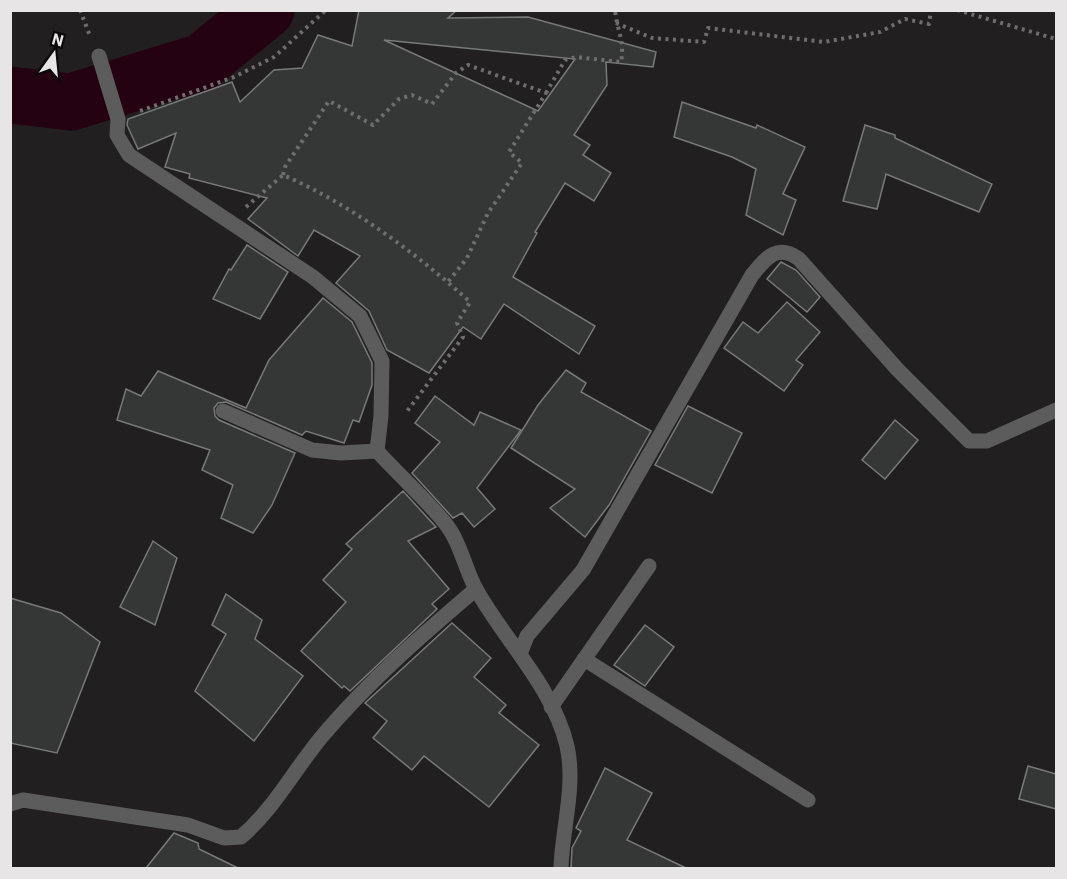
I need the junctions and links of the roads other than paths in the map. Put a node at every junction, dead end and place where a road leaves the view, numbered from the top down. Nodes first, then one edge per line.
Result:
1 (99, 56) dead end
2 (1056, 410) edge
3 (223, 411) dead end
4 (377, 451) junction
5 (649, 566) dead end
6 (476, 589) junction
7 (520, 654) junction
8 (584, 659) junction
9 (551, 707) junction
10 (808, 800) dead end
11 (10, 804) edge
12 (561, 868) edge

1 - 4 street
2 - 7 street
3 - 4 street
4 - 6 street
5 - 8 street
6 - 7 street
6 - 11 street
7 - 9 street
8 - 9 street
8 - 10 street
9 - 12 street

